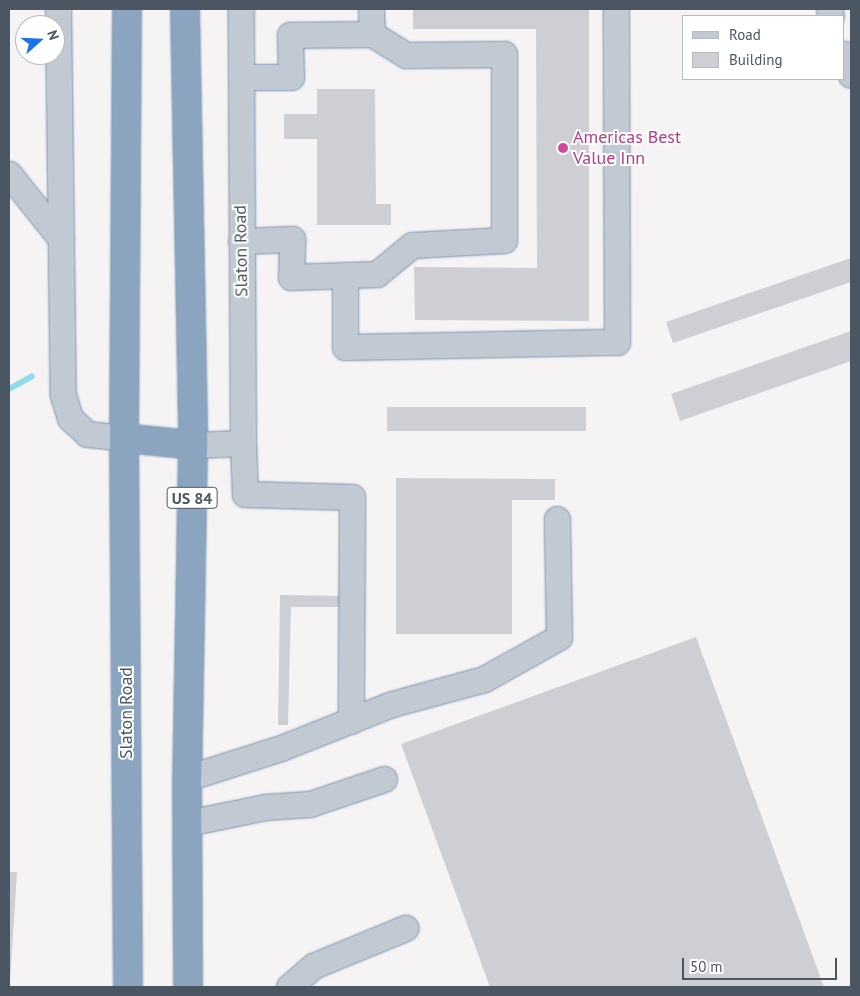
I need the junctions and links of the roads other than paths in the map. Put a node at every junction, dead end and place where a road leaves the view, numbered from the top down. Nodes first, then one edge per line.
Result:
1 (58, 9) edge
2 (108, 9) edge
3 (126, 9) edge
4 (185, 9) edge
5 (241, 9) edge
6 (371, 9) edge
7 (616, 9) edge
8 (372, 34) junction
9 (845, 57) edge
10 (851, 75) edge
11 (240, 77) junction
12 (9, 174) edge
13 (125, 206) junction
14 (61, 238) junction
15 (241, 241) junction
16 (345, 276) junction
17 (124, 438) junction
18 (243, 443) junction
19 (193, 445) junction
20 (557, 519) dead end
21 (351, 720) junction
22 (187, 778) junction
23 (384, 779) dead end
24 (187, 823) junction
25 (405, 928) dead end
26 (128, 987) edge
27 (188, 987) edge
28 (289, 987) edge

1 - 14 street
2 - 13 highway
3 - 13 highway, Slaton Road
4 - 19 highway, US 84
5 - 11 street, Slaton Road
6 - 8 street
7 - 16 street
8 - 11 street
8 - 16 street
9 - 10 street
11 - 15 street, Slaton Road
12 - 14 street
13 - 17 highway, Slaton Road
14 - 17 street
15 - 16 street
15 - 18 street, Slaton Road
17 - 19 highway
17 - 26 highway, Slaton Road
18 - 19 street
18 - 21 street, Slaton Road
19 - 22 highway, US 84
20 - 21 street
21 - 22 street
22 - 24 highway, US 84
23 - 24 street
24 - 27 highway, US 84
25 - 28 street

